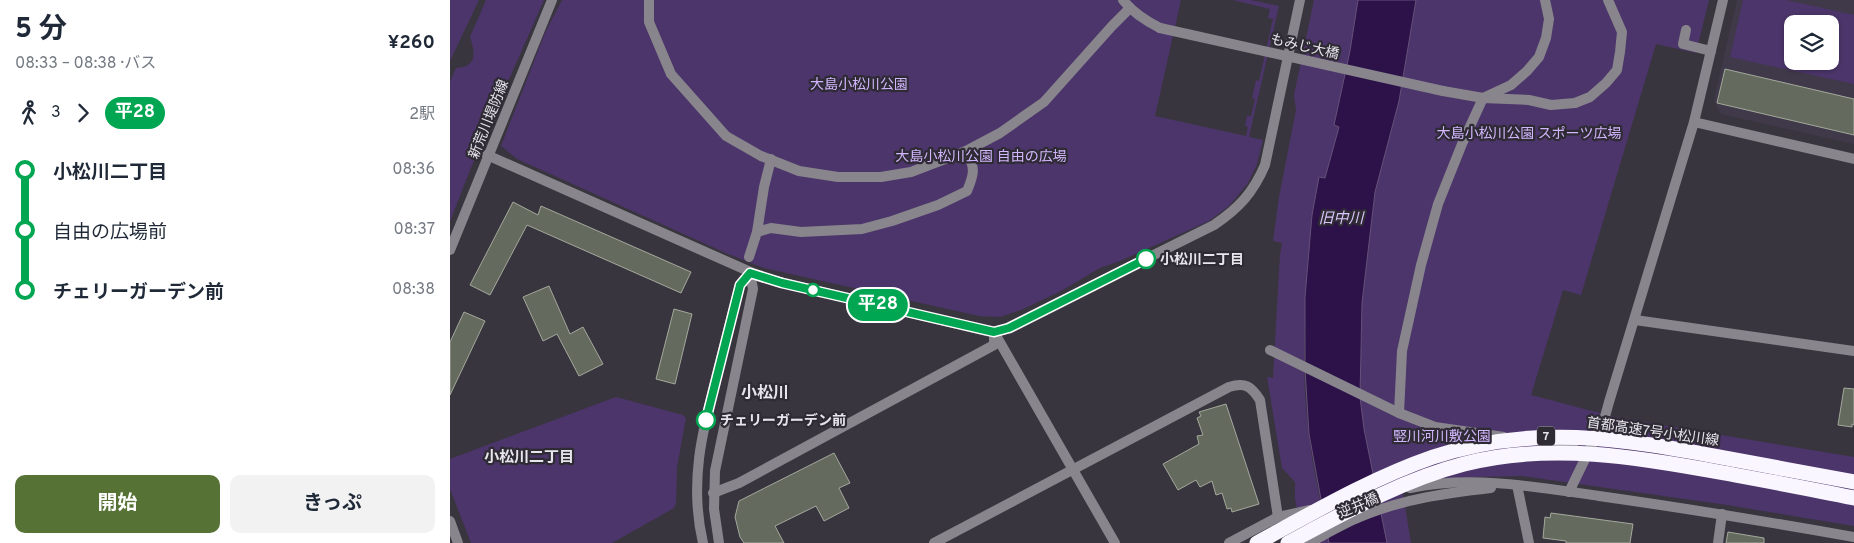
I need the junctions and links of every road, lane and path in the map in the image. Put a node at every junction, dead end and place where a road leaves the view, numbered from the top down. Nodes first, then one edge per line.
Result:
1 (552, 0) edge
2 (649, 0) edge
3 (1300, 0) edge
4 (1545, 0) edge
5 (1608, 0) edge
6 (1723, 0) edge
7 (1127, 4) edge
8 (1686, 30) dead end
9 (1711, 51) junction
10 (1483, 98) junction
11 (1694, 122) junction
12 (966, 151) junction
13 (487, 155) junction
14 (771, 159) junction
15 (1854, 159) edge
16 (757, 232) junction
17 (450, 250) edge
18 (749, 257) dead end
19 (750, 273) junction
20 (1635, 320) junction
21 (994, 332) junction
22 (1270, 350) dead end
23 (1854, 351) edge
24 (1399, 413) junction
25 (1573, 446) dead end
26 (1073, 469) junction
27 (1854, 482) edge
28 (1517, 485) junction
29 (1570, 492) junction
30 (713, 493) junction
31 (1854, 498) edge
32 (1722, 514) junction
33 (1278, 517) junction
34 (450, 521) edge
35 (1854, 537) edge
36 (458, 543) edge
37 (703, 543) edge
38 (719, 543) edge
39 (934, 543) edge
40 (1115, 543) edge
41 (1229, 543) edge
42 (1257, 543) edge
43 (1288, 543) edge
44 (1309, 543) edge
45 (1529, 543) edge
46 (1718, 543) edge

1 - 13 street, 新荒川堤防線
2 - 14 street
3 - 21 street
4 - 10 street
5 - 10 street, もみじ大橋
6 - 9 street
7 - 10 street, もみじ大橋, bridge
7 - 12 street
8 - 9 street
9 - 11 street
10 - 24 street
11 - 15 street
11 - 20 street
12 - 14 street
12 - 16 street
13 - 17 street, 新荒川堤防線
13 - 19 street
14 - 16 street
16 - 18 street
19 - 21 street
19 - 30 street
19 - 37 street
20 - 23 street
20 - 29 street
21 - 26 street
21 - 30 street
22 - 24 street
24 - 25 street
26 - 33 street
26 - 39 street
26 - 40 street
27 - 42 highway, 首都高速7号小松川線 / 7, bridge
28 - 29 street
28 - 33 street, bridge
28 - 44 street, 逆井橋
28 - 45 street
29 - 32 street
30 - 38 street
31 - 43 highway, 7, bridge
32 - 35 street
32 - 46 street
33 - 41 street
34 - 36 street

